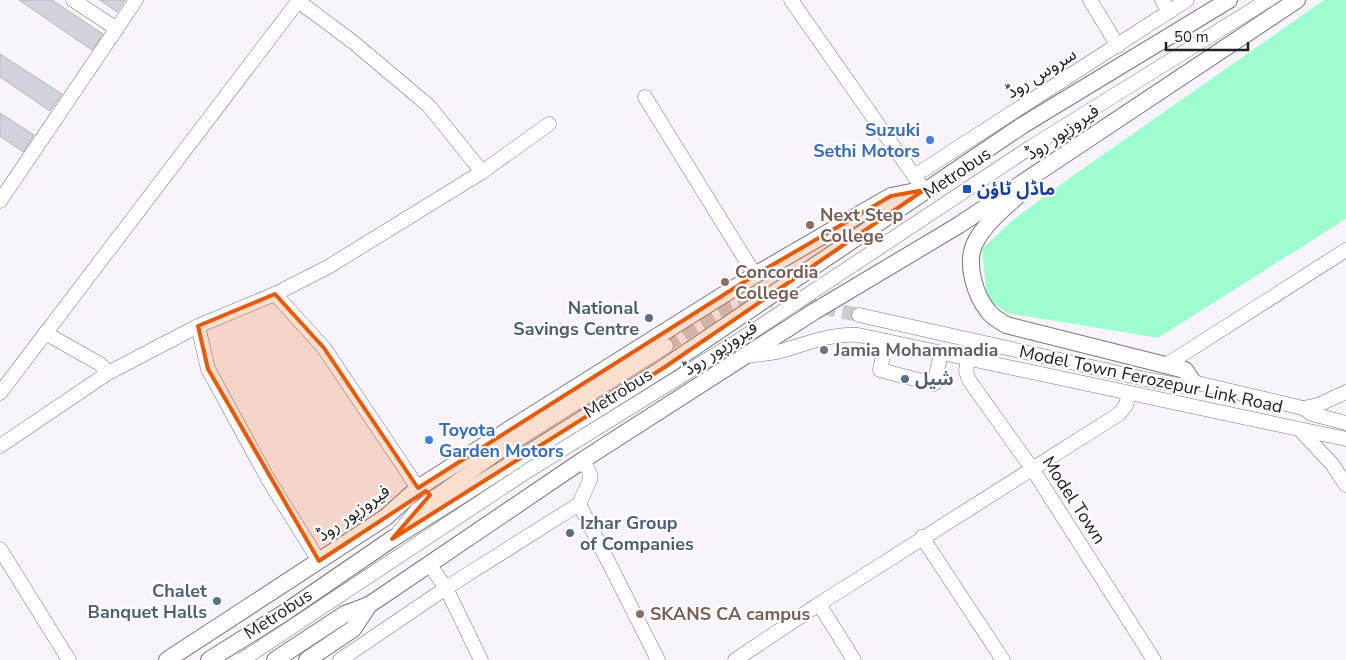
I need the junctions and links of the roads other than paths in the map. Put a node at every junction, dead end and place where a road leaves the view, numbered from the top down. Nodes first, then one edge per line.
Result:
1 (73, 0) edge
2 (136, 0) edge
3 (298, 0) edge
4 (791, 0) edge
5 (1090, 0) edge
6 (1187, 0) edge
7 (1229, 0) edge
8 (1268, 0) edge
9 (1297, 0) edge
10 (1165, 6) edge
11 (117, 29) junction
12 (1118, 46) junction
13 (645, 97) dead end
14 (549, 124) dead end
15 (1056, 159) junction
16 (482, 172) junction
17 (914, 176) junction
18 (924, 190) junction
19 (0, 201) edge
20 (1346, 250) edge
21 (756, 275) junction
22 (275, 294) junction
23 (859, 315) tunnel mouth
24 (198, 326) junction
25 (45, 333) junction
26 (886, 341) junction
27 (666, 346) tunnel mouth
28 (941, 354) junction
29 (743, 357) junction
30 (968, 360) junction
31 (1166, 365) junction
32 (108, 373) junction
33 (1193, 382) junction
34 (1346, 392) edge
35 (1129, 393) junction
36 (0, 394) edge
37 (1303, 408) junction
38 (1346, 423) edge
39 (1301, 431) junction
40 (1346, 439) edge
41 (0, 446) edge
42 (504, 448) junction
43 (583, 460) junction
44 (1033, 470) junction
45 (1346, 485) edge
46 (418, 488) junction
47 (579, 504) junction
48 (386, 517) junction
49 (922, 537) junction
50 (392, 539) junction
51 (0, 550) edge
52 (318, 561) junction
53 (429, 564) junction
54 (446, 588) junction
55 (819, 604) junction
56 (369, 605) junction
57 (69, 660) edge
58 (167, 660) edge
59 (209, 660) edge
60 (242, 660) edge
61 (275, 660) edge
62 (307, 660) edge
63 (340, 660) edge
64 (481, 660) edge
65 (658, 660) edge
66 (735, 660) edge
67 (854, 660) edge
68 (1003, 660) edge
69 (1154, 660) edge

1 - 11 street
2 - 11 street
3 - 16 street
3 - 25 street
4 - 17 street
5 - 12 street
6 - 10 street, سروس روڈ
7 - 18 main road, فیروزپور روڈ
8 - 60 street, Metrobus, bridge
9 - 15 main road, فیروزپور روڈ
10 - 12 street, سروس روڈ
11 - 19 street
12 - 17 street, سروس روڈ
13 - 21 street
14 - 16 street
15 - 29 main road, فیروزپور روڈ
15 - 31 main road
16 - 22 street
17 - 18 street
18 - 21 main road, فیروزپور روڈ
18 - 50 main road, فیروزپور روڈ
20 - 31 street
21 - 46 main road, فیروزپور روڈ
22 - 24 street
22 - 46 street
23 - 33 street
24 - 32 street
24 - 52 street
25 - 32 street
25 - 36 street
26 - 28 street, Model Town Ferozepur Link Road
26 - 28 street
26 - 29 street, Model Town Ferozepur Link Road
27 - 42 street
28 - 30 street, Model Town Ferozepur Link Road
29 - 43 main road, فیروزپور روڈ
30 - 35 street, Model Town Ferozepur Link Road
30 - 44 street, Model Town
31 - 33 main road
32 - 41 street
33 - 37 street
34 - 37 street
35 - 39 street, Model Town Ferozepur Link Road
35 - 44 street
37 - 38 street
39 - 40 street, Model Town Ferozepur Link Road
39 - 45 street
42 - 48 street
42 - 50 street
43 - 47 street
43 - 53 main road, فیروزپور روڈ
44 - 49 street
44 - 69 street, Model Town
46 - 48 main road, فیروزپور روڈ
47 - 54 street
47 - 65 street
48 - 52 main road, فیروزپور روڈ
49 - 55 street
49 - 68 street
50 - 59 main road, فیروزپور روڈ
51 - 57 street
52 - 58 main road, فیروزپور روڈ
53 - 54 street
53 - 56 main road, فیروزپور روڈ
54 - 63 street
54 - 64 street
55 - 66 street
55 - 67 street
56 - 61 main road, فیروزپور روڈ
56 - 62 main road, فیروزپور روڈ

